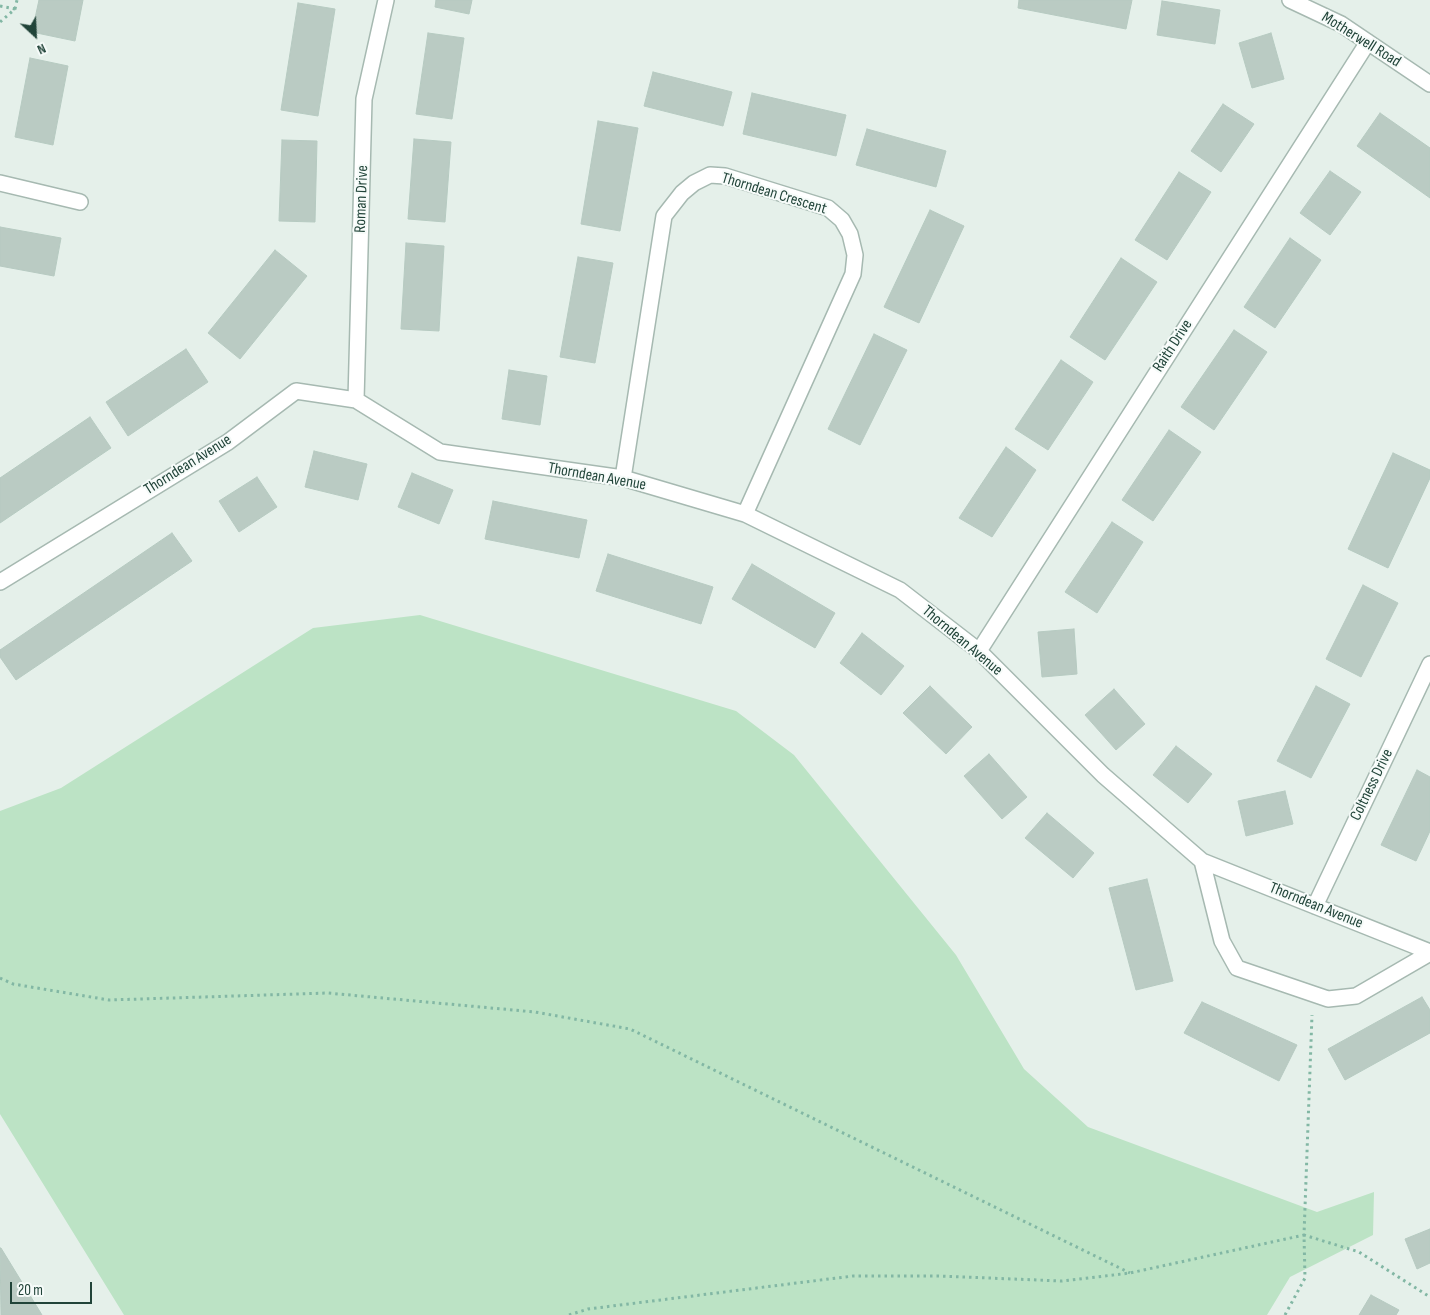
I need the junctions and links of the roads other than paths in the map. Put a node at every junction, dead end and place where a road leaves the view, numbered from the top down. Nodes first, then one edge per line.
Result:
1 (386, 0) edge
2 (1290, 0) edge
3 (1368, 42) junction
4 (1430, 84) edge
5 (0, 183) edge
6 (80, 202) dead end
7 (356, 400) junction
8 (623, 478) junction
9 (745, 514) junction
10 (0, 582) edge
11 (979, 651) junction
12 (1430, 664) edge
13 (1202, 861) junction
14 (1315, 906) junction
15 (1430, 952) edge

1 - 7 street, Roman Drive
2 - 3 street, Motherwell Road
3 - 4 street, Motherwell Road
3 - 11 street, Raith Drive
5 - 6 street
7 - 8 street, Thorndean Avenue
7 - 10 street, Thorndean Avenue
8 - 9 street, Thorndean Avenue
8 - 9 street, Thorndean Crescent
9 - 11 street, Thorndean Avenue
11 - 13 street, Thorndean Avenue
12 - 14 street, Coltness Drive
13 - 14 street, Thorndean Avenue
13 - 15 street, Thorndean Avenue
14 - 15 street, Thorndean Avenue

